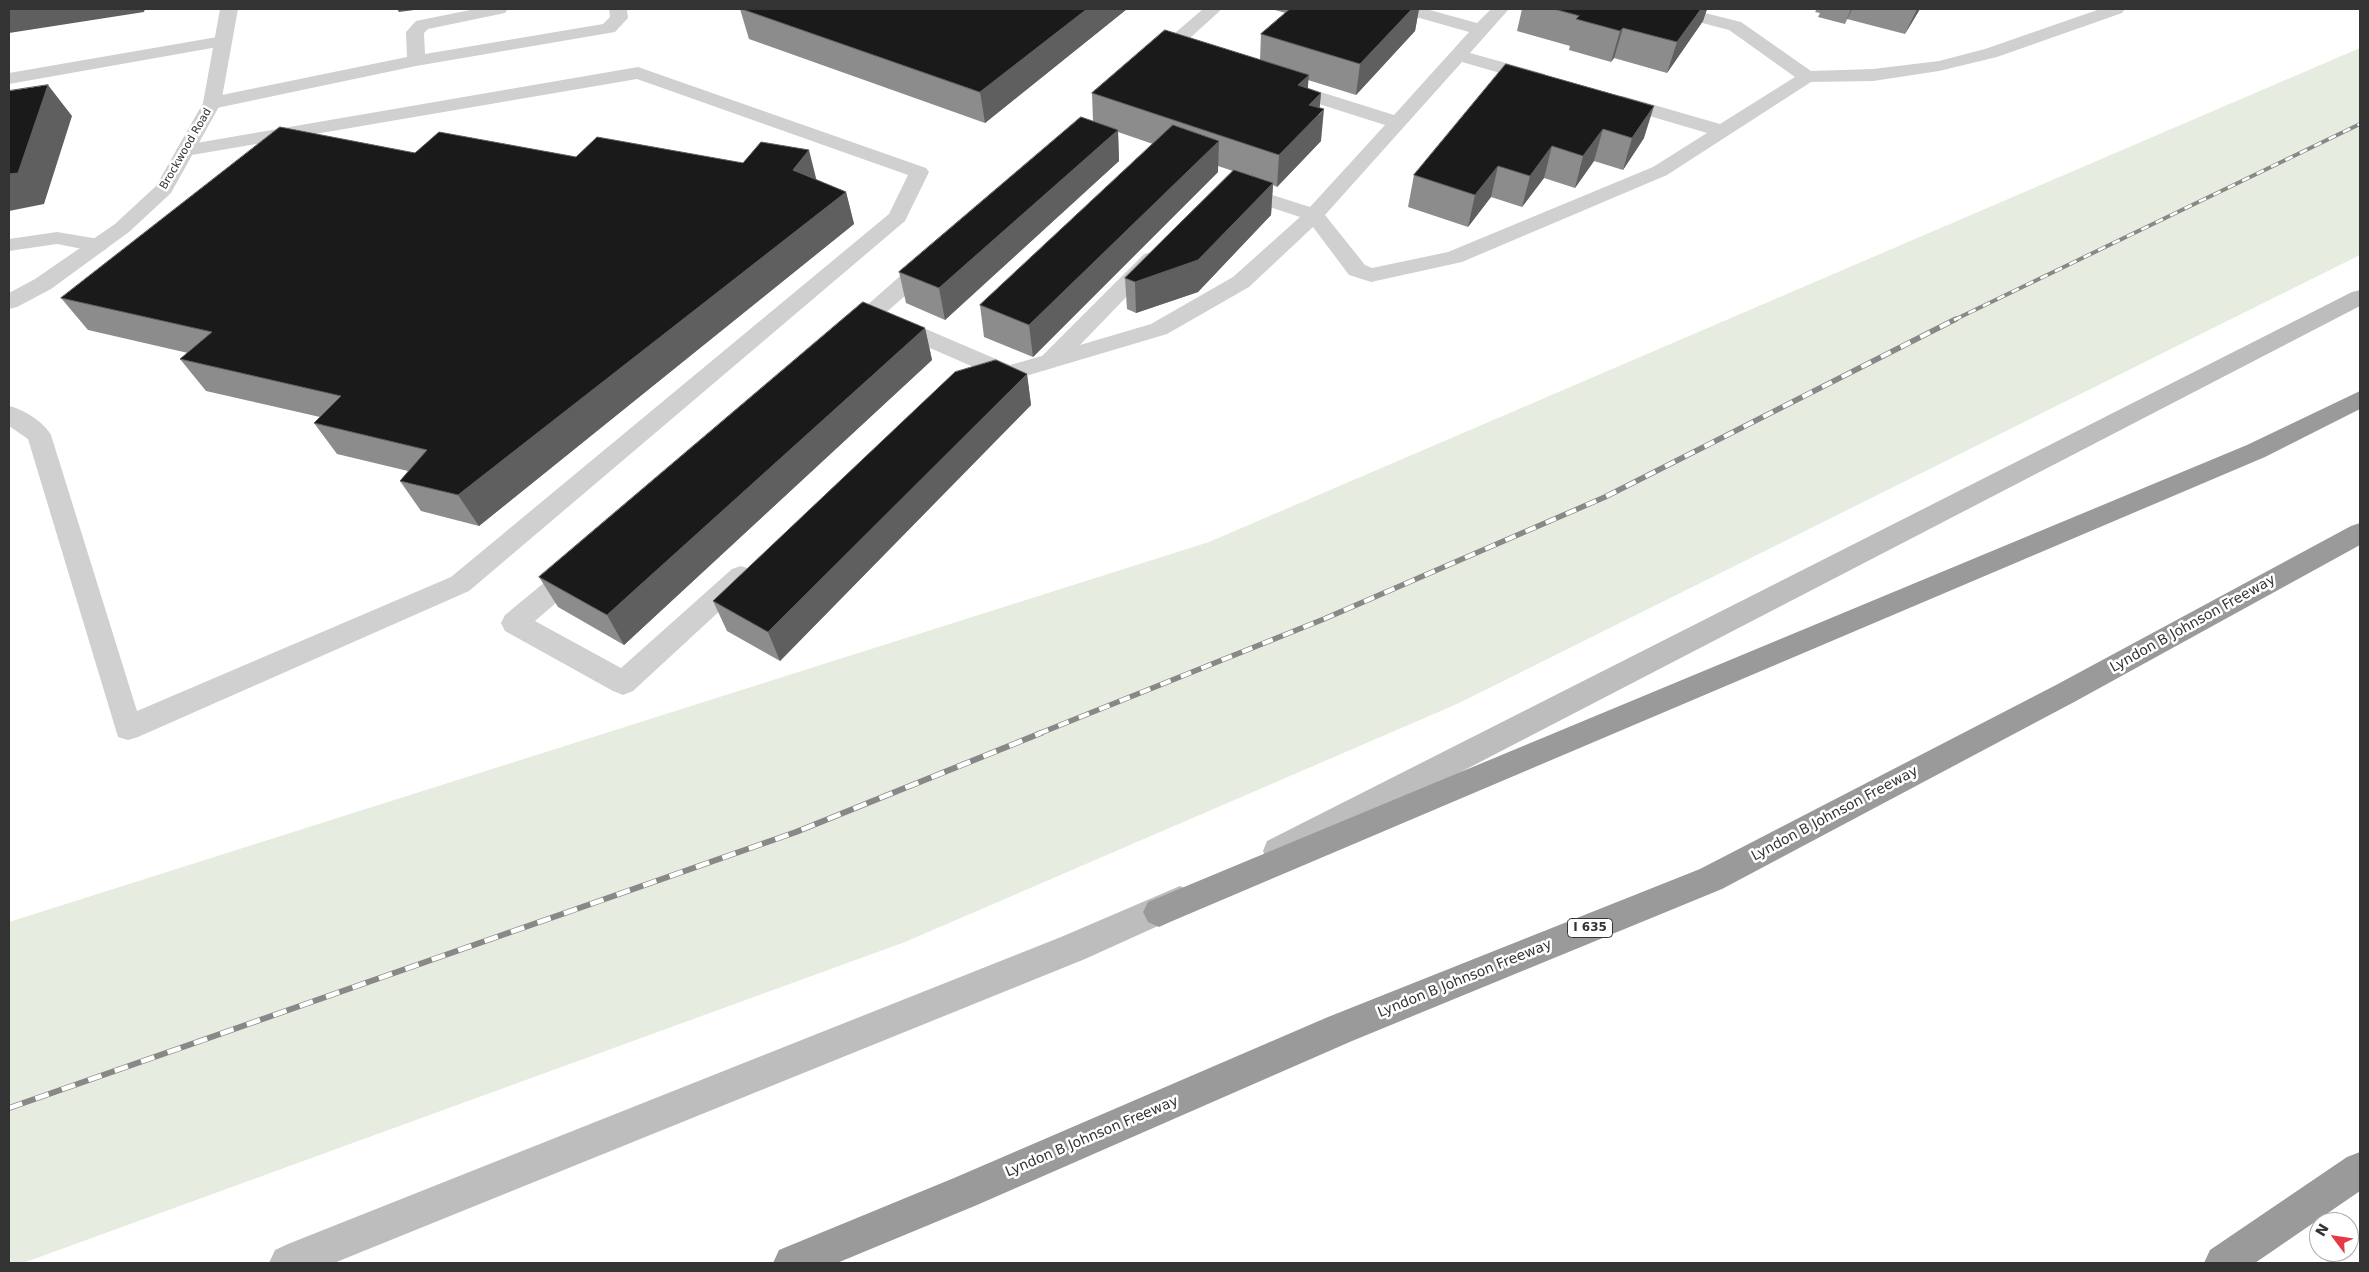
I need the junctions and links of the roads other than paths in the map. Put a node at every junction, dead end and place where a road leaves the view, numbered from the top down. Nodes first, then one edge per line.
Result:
1 (229, 9) edge
2 (499, 9) edge
3 (618, 9) edge
4 (1213, 9) edge
5 (1408, 9) edge
6 (1500, 9) edge
7 (1670, 9) edge
8 (2116, 9) edge
9 (1481, 30) junction
10 (223, 41) junction
11 (1459, 55) junction
12 (416, 61) junction
13 (1204, 61) edge
14 (1807, 77) junction
15 (9, 79) edge
16 (1269, 82) edge
17 (1553, 82) edge
18 (1600, 95) edge
19 (212, 102) junction
20 (1398, 123) junction
21 (1722, 130) junction
22 (186, 150) junction
23 (1218, 193) edge
24 (1314, 215) junction
25 (1169, 242) edge
26 (951, 243) edge
27 (98, 244) junction
28 (9, 245) edge
29 (2360, 297) edge
30 (9, 302) edge
31 (870, 314) junction
32 (833, 346) edge
33 (1050, 361) junction
34 (1008, 373) junction
35 (964, 388) edge
36 (2360, 399) edge
37 (9, 414) edge
38 (2360, 533) edge
39 (596, 552) edge
40 (755, 563) edge
41 (1160, 912) junction
42 (2360, 1170) edge
43 (288, 1263) edge
44 (792, 1263) edge
45 (2223, 1263) edge

1 - 10 street, Brockwood Road
2 - 12 street
3 - 12 street
4 - 13 street
5 - 9 street
6 - 9 street
7 - 14 street
8 - 14 street
9 - 11 street
10 - 15 street
10 - 19 street, Brockwood Road
11 - 17 street
11 - 20 street
12 - 19 street
14 - 21 street
16 - 20 street
18 - 21 street
19 - 22 street, Brockwood Road
20 - 24 street
21 - 24 street
22 - 27 street, Brockwood Road
22 - 37 street
23 - 24 street
24 - 33 street
25 - 33 street
26 - 31 street
27 - 28 street
27 - 30 street, Brockwood Road
29 - 41 main road
31 - 32 street
31 - 34 street
33 - 34 street
34 - 35 street
36 - 41 highway
38 - 44 highway, Lyndon B Johnson Freeway / I 635
39 - 40 street
41 - 43 main road
42 - 45 highway

